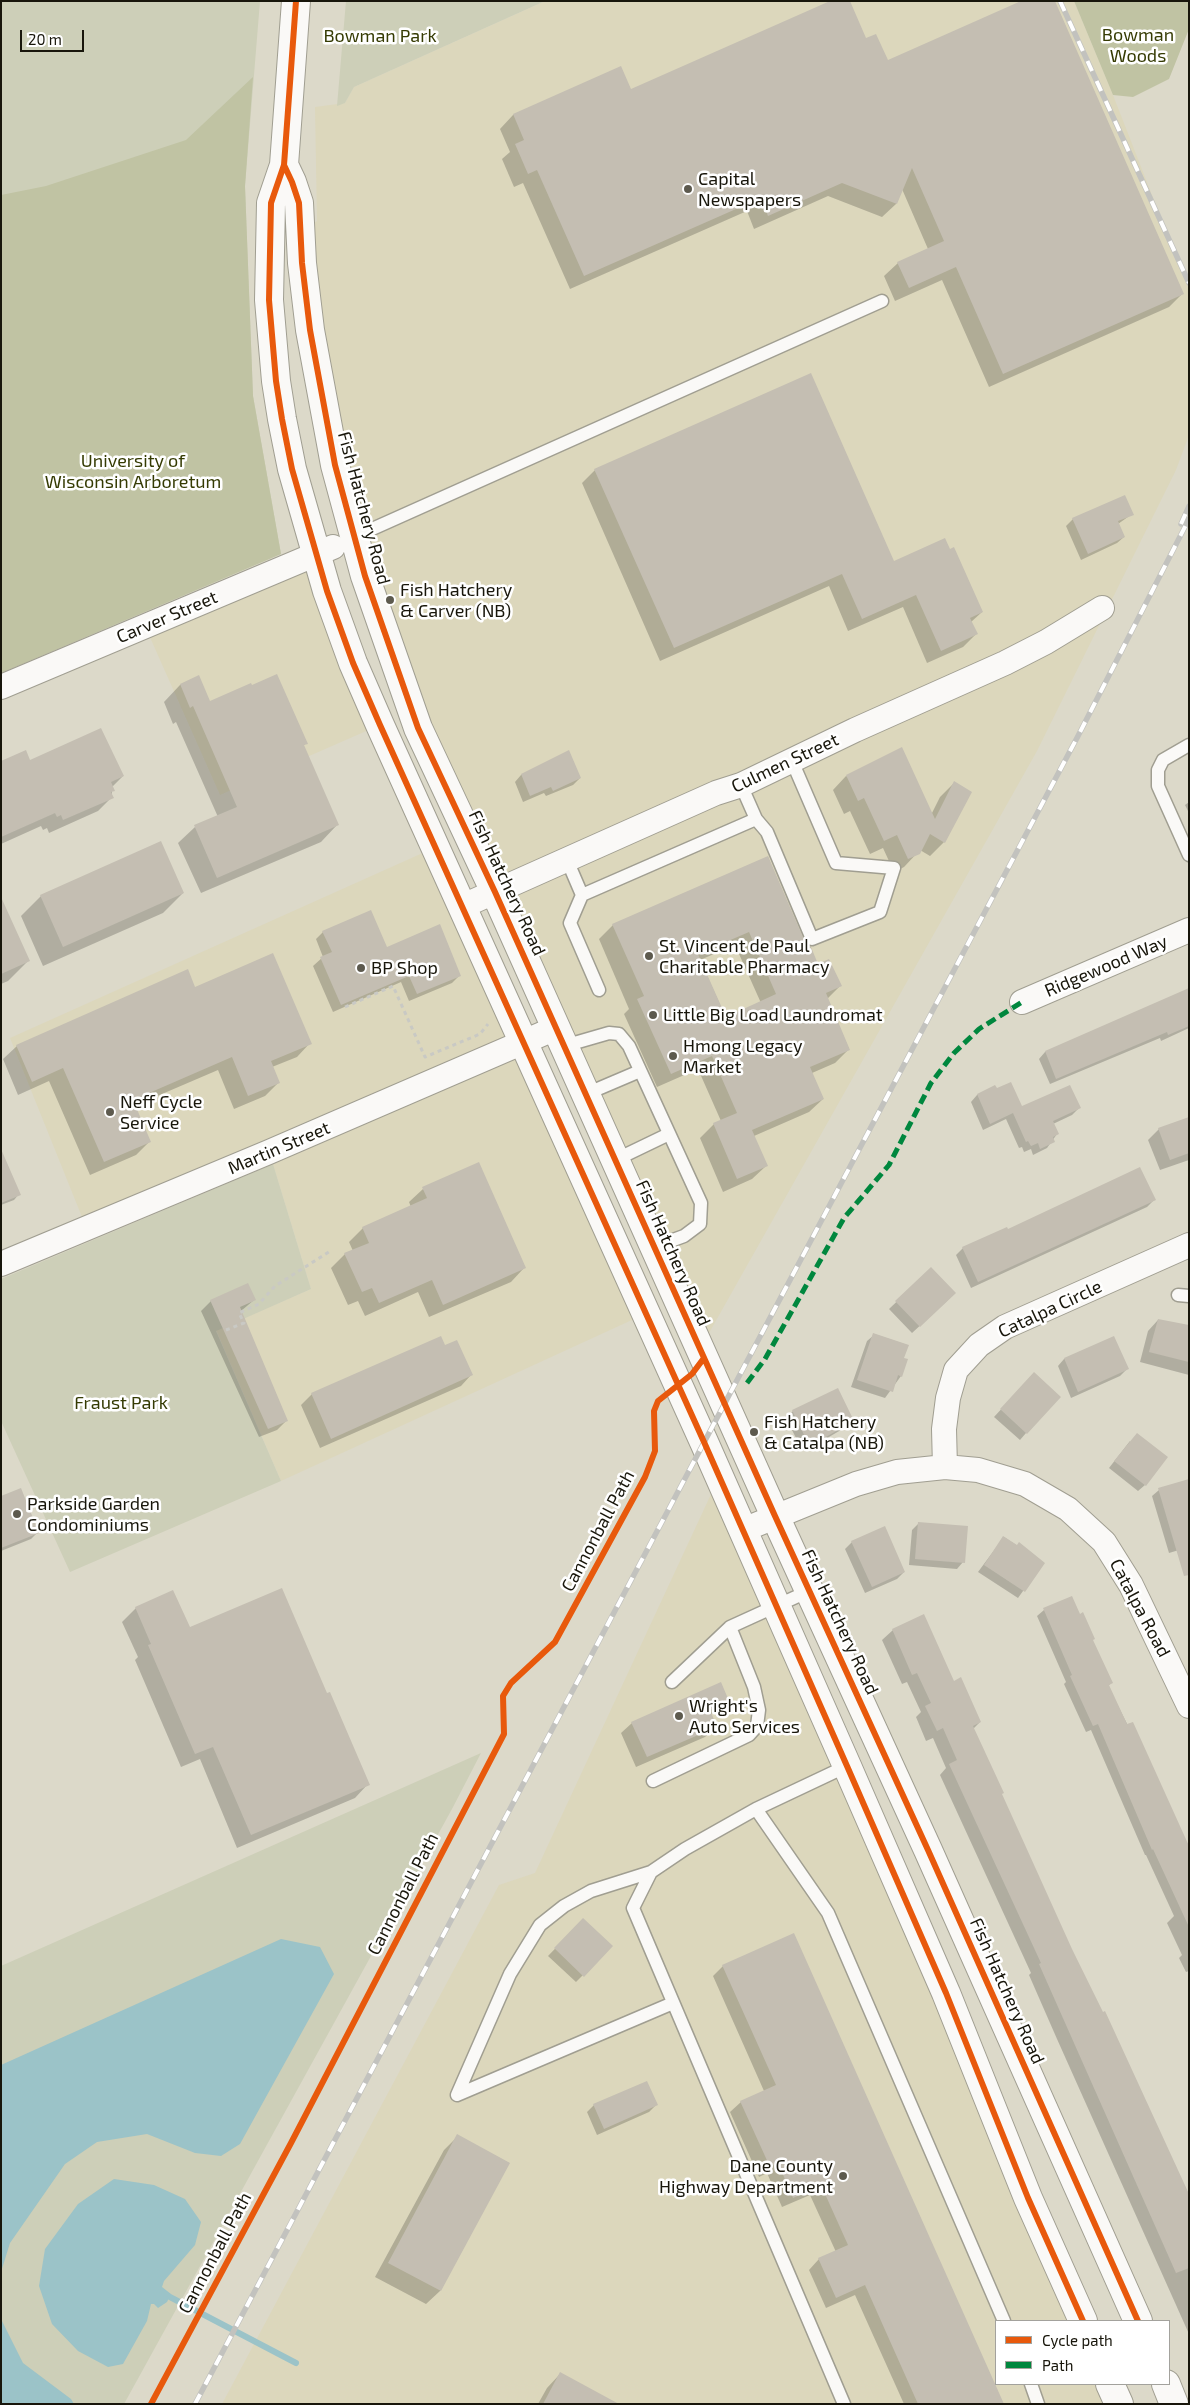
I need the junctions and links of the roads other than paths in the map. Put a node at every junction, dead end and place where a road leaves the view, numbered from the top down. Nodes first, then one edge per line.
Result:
1 (296, 1) edge
2 (284, 165) junction
3 (882, 301) dead end
4 (334, 546) junction
5 (1102, 608) dead end
6 (1, 687) edge
7 (1189, 745) edge
8 (792, 761) junction
9 (741, 786) junction
10 (756, 819) junction
11 (1189, 855) edge
12 (567, 860) junction
13 (495, 892) junction
14 (582, 895) junction
15 (463, 906) junction
16 (1189, 930) edge
17 (599, 990) dead end
18 (1022, 1002) dead end
19 (560, 1037) junction
20 (523, 1043) junction
21 (640, 1071) junction
22 (586, 1094) junction
23 (669, 1134) junction
24 (616, 1160) junction
25 (1189, 1245) edge
26 (654, 1247) junction
27 (1, 1264) edge
28 (945, 1467) junction
29 (775, 1516) junction
30 (743, 1530) junction
31 (809, 1591) junction
32 (776, 1606) junction
33 (730, 1627) junction
34 (672, 1682) dead end
35 (1189, 1706) edge
36 (847, 1766) junction
37 (653, 1781) dead end
38 (756, 1809) junction
39 (651, 1872) junction
40 (673, 2003) junction
41 (1004, 2320) edge
42 (1083, 2320) edge
43 (1138, 2320) edge
44 (1031, 2385) edge
45 (1110, 2385) edge
46 (1166, 2385) edge
47 (844, 2404) edge
48 (1038, 2404) edge
49 (1118, 2404) edge
50 (1174, 2404) edge

1 - 2 main road, Fish Hatchery Road
2 - 4 main road, Fish Hatchery Road
2 - 4 main road, Fish Hatchery Road
3 - 4 lane
4 - 6 street, Carver Street
4 - 13 main road, Fish Hatchery Road
4 - 15 main road, Fish Hatchery Road
5 - 8 street, Culmen Street
7 - 11 lane
8 - 9 street, Culmen Street
8 - 10 lane
9 - 10 lane
9 - 12 street, Culmen Street
10 - 14 lane
12 - 13 street, Culmen Street
12 - 14 lane
13 - 15 street, Culmen Street
13 - 19 main road, Fish Hatchery Road
14 - 17 lane
15 - 20 main road, Fish Hatchery Road
16 - 18 street, Ridgewood Way
19 - 20 street, Martin Street
19 - 21 lane
19 - 22 main road, Fish Hatchery Road
20 - 27 street, Martin Street
20 - 30 main road, Fish Hatchery Road
21 - 22 lane
21 - 23 lane
22 - 24 main road, Fish Hatchery Road
23 - 24 lane
23 - 26 lane
24 - 26 main road, Fish Hatchery Road
25 - 28 street, Catalpa Circle
26 - 29 main road, Fish Hatchery Road
28 - 29 street, Catalpa Road
28 - 35 street, Catalpa Road
29 - 30 street, Catalpa Road
29 - 31 main road, Fish Hatchery Road
30 - 32 main road, Fish Hatchery Road
31 - 32 lane
31 - 43 main road, Fish Hatchery Road
32 - 33 lane
32 - 36 main road, Fish Hatchery Road
33 - 34 lane
33 - 37 lane
36 - 38 lane
36 - 42 main road, Fish Hatchery Road
38 - 39 lane
38 - 41 lane
39 - 40 lane
39 - 40 lane
40 - 47 lane
44 - 48 lane
45 - 49 main road
46 - 50 main road

